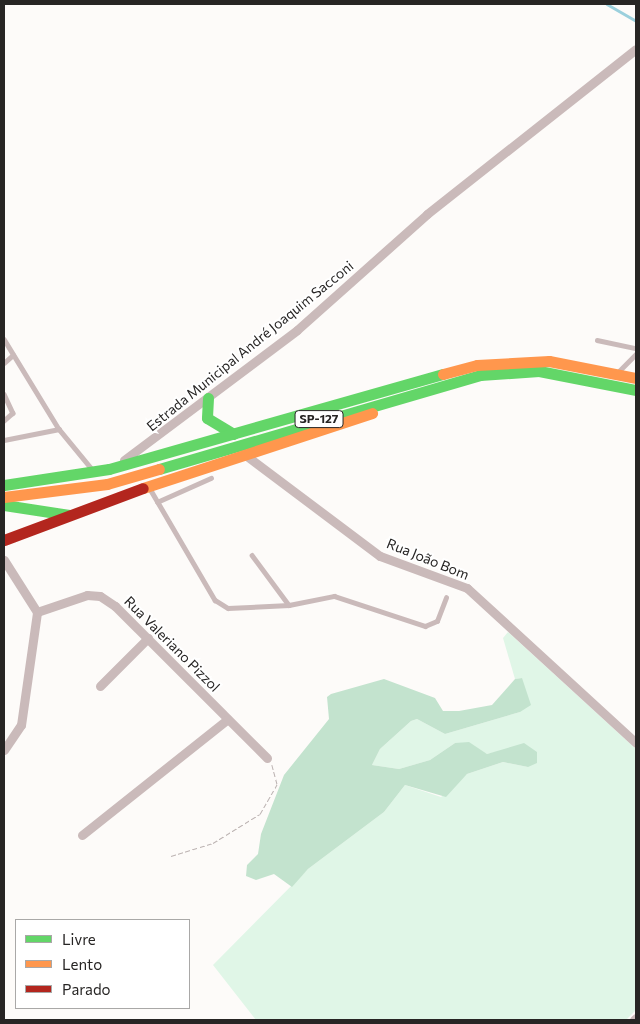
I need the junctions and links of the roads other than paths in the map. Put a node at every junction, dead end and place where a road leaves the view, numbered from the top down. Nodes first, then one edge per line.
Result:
1 (636, 49) edge
2 (4, 339) edge
3 (597, 340) dead end
4 (636, 348) edge
5 (636, 354) edge
6 (13, 355) junction
7 (4, 363) edge
8 (616, 373) junction
9 (434, 385) junction
10 (636, 387) edge
11 (4, 394) edge
12 (208, 398) junction
13 (4, 421) edge
14 (59, 429) junction
15 (234, 434) junction
16 (4, 440) edge
17 (244, 454) junction
18 (109, 469) junction
19 (95, 473) junction
20 (211, 478) dead end
21 (4, 486) edge
22 (148, 486) junction
23 (4, 497) edge
24 (157, 502) junction
25 (4, 505) edge
26 (69, 514) junction
27 (4, 540) edge
28 (252, 554) dead end
29 (4, 560) edge
30 (446, 598) dead end
31 (288, 605) junction
32 (37, 612) junction
33 (148, 638) junction
34 (100, 686) dead end
35 (228, 719) junction
36 (636, 743) edge
37 (4, 750) edge
38 (267, 758) road end
39 (82, 835) dead end

1 - 12 street, Estrada Municipal André Joaquim Sacconi
2 - 6 lane
3 - 4 lane
5 - 8 lane
6 - 7 lane
6 - 14 lane
8 - 10 main road, SP-127
8 - 15 main road, SP-127
9 - 10 main road, SP-127
9 - 17 main road
9 - 23 main road, SP-127
11 - 13 lane
12 - 15 main road
12 - 18 street, Estrada Municipal André Joaquim Sacconi
14 - 16 lane
14 - 19 lane
15 - 18 main road, SP-127
17 - 22 main road
17 - 36 street, Rua João Bom
18 - 19 main road, SP-127
19 - 21 main road, SP-127
20 - 24 lane
22 - 24 lane
22 - 26 main road
24 - 31 lane
25 - 26 main road
26 - 27 main road
28 - 31 lane
29 - 32 street
30 - 31 lane
32 - 33 street, Rua Valeriano Pizzol
32 - 37 street
33 - 34 street
33 - 35 street, Rua Valeriano Pizzol
35 - 38 street, Rua Valeriano Pizzol
35 - 39 street

